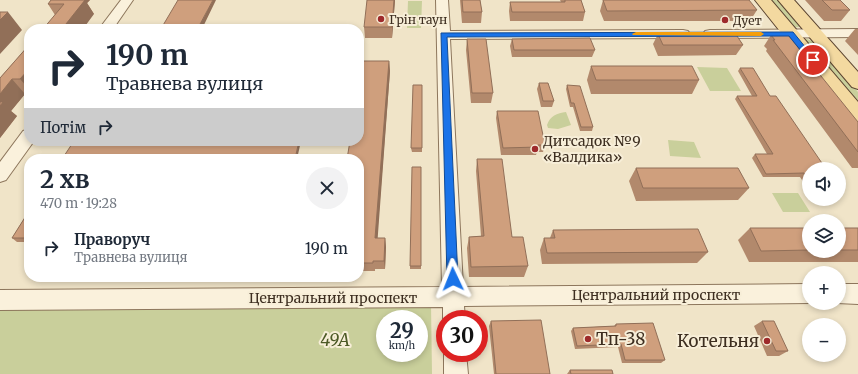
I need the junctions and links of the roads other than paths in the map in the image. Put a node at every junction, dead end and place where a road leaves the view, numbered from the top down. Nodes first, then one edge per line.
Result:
1 (127, 0) edge
2 (442, 0) edge
3 (763, 0) edge
4 (786, 0) edge
5 (110, 24) edge
6 (858, 33) edge
7 (791, 34) junction
8 (815, 34) junction
9 (443, 35) junction
10 (858, 83) edge
11 (858, 115) edge
12 (24, 142) edge
13 (0, 175) edge
14 (802, 294) edge
15 (846, 294) edge
16 (858, 294) edge
17 (453, 297) junction
18 (0, 300) edge
19 (454, 310) edge
20 (455, 362) edge
21 (456, 374) edge

1 - 5 street
2 - 9 street
3 - 7 main road
4 - 8 main road
6 - 8 street
7 - 8 street
7 - 9 street
7 - 11 main road
8 - 10 main road
9 - 17 street
12 - 13 street
14 - 17 street, Центральний проспект
15 - 16 street
17 - 18 street, Центральний проспект
17 - 19 street
20 - 21 street

